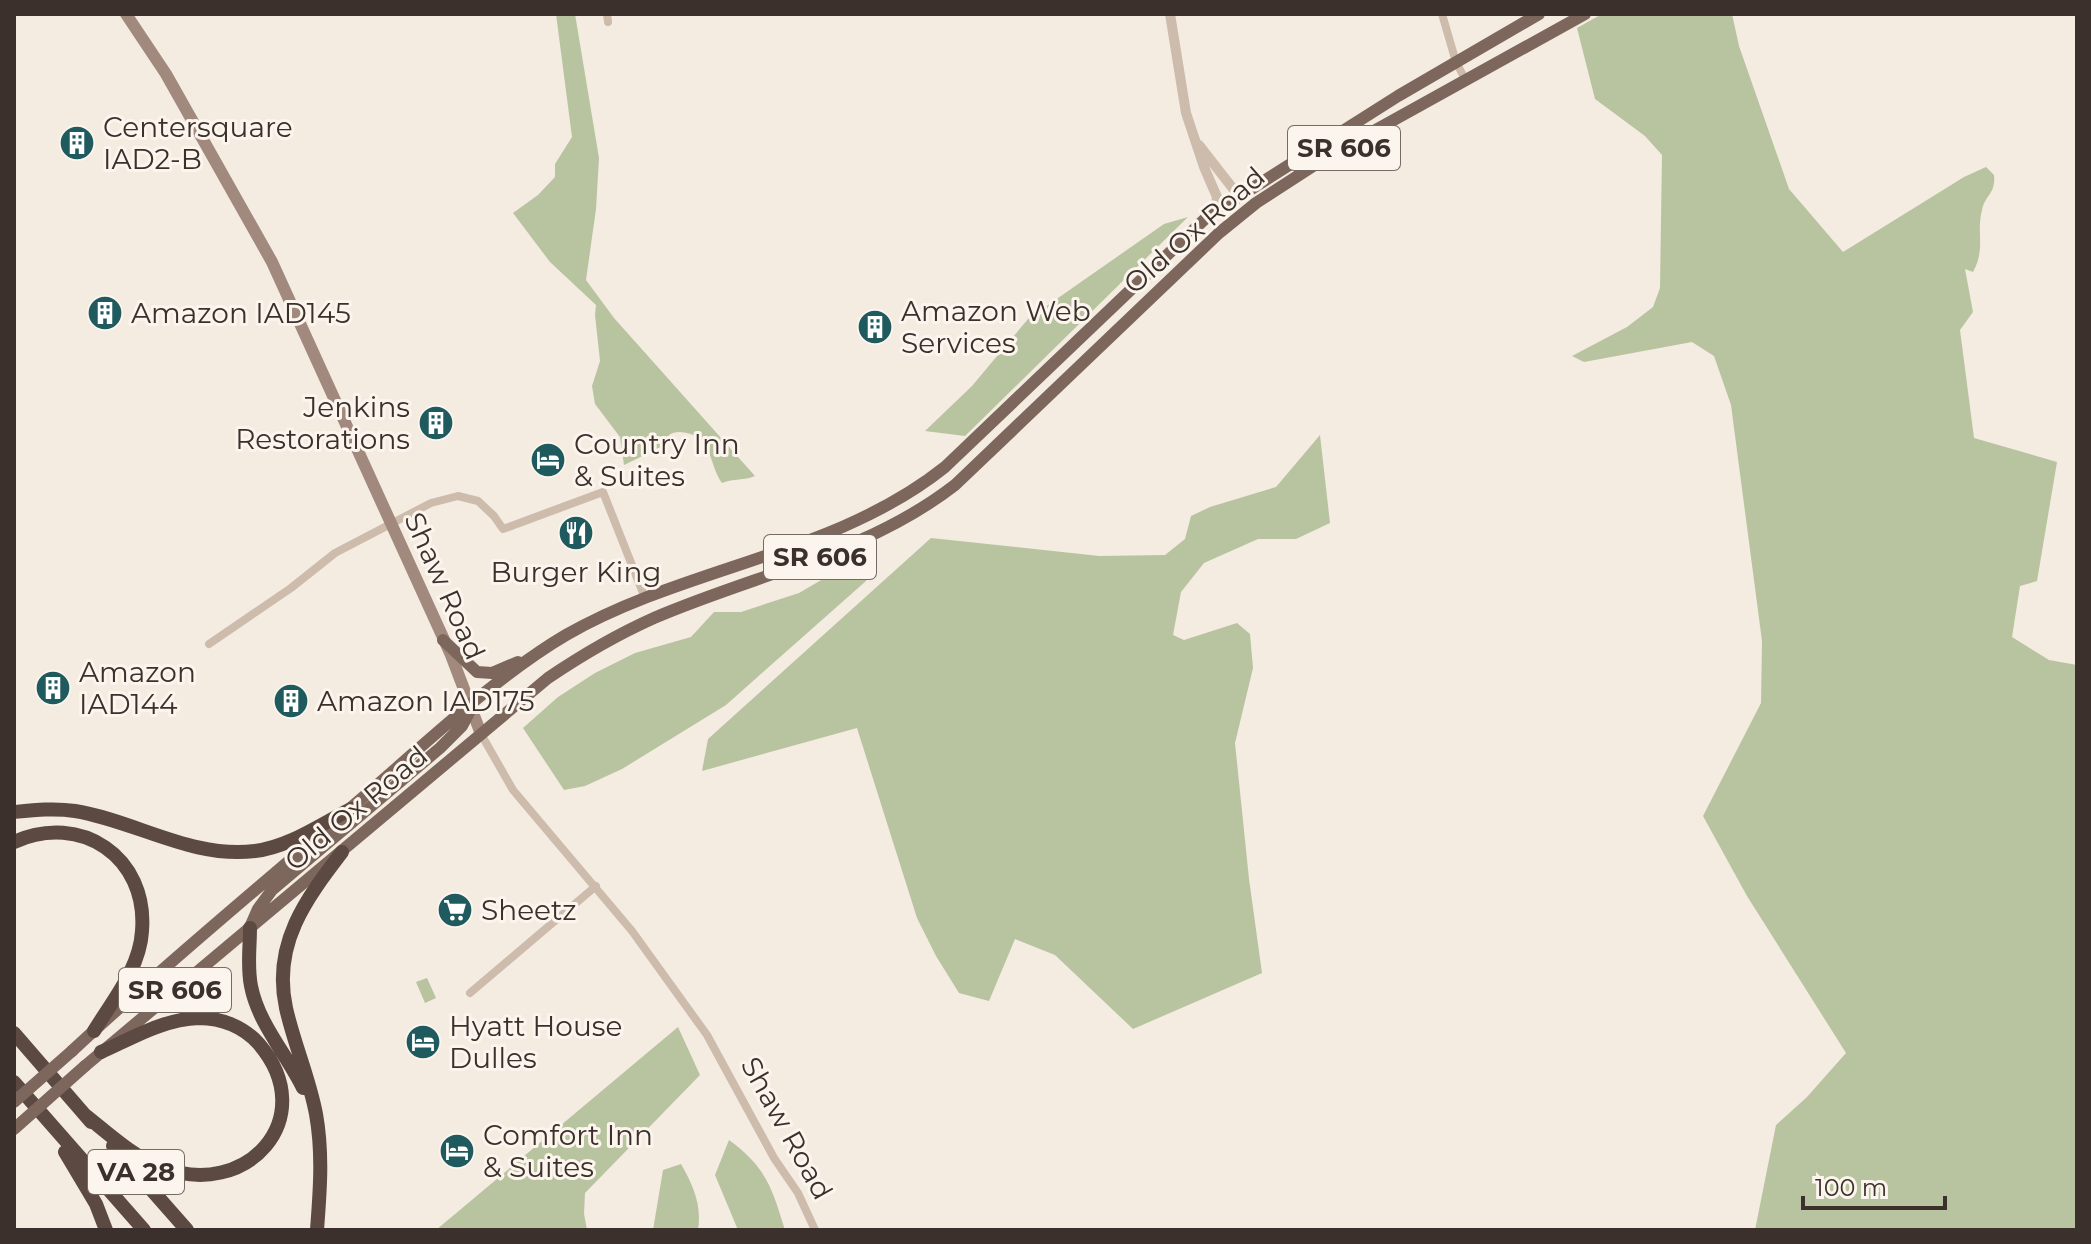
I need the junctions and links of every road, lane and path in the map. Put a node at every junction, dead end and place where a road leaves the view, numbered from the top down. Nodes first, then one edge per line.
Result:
1 (126, 14) edge
2 (1170, 14) edge
3 (1442, 14) edge
4 (1539, 14) edge
5 (1585, 14) edge
6 (1456, 62) junction
7 (1465, 79) junction
8 (1195, 140) junction
9 (1238, 195) junction
10 (1209, 215) junction
11 (1228, 225) junction
12 (391, 523) junction
13 (645, 598) junction
14 (443, 640) junction
15 (209, 644) dead end
16 (536, 655) junction
17 (471, 706) junction
18 (481, 734) junction
19 (351, 809) junction
20 (14, 812) edge
21 (14, 842) edge
22 (342, 852) junction
23 (596, 886) junction
24 (250, 928) junction
25 (470, 993) dead end
26 (94, 1031) junction
27 (14, 1033) edge
28 (101, 1052) junction
29 (14, 1082) edge
30 (14, 1102) edge
31 (316, 1114) junction
32 (85, 1115) junction
33 (51, 1127) junction
34 (14, 1129) edge
35 (106, 1230) edge
36 (144, 1230) edge
37 (187, 1230) edge
38 (317, 1230) edge
39 (815, 1230) edge

1 - 12 main road, Shaw Road
2 - 8 street
3 - 6 street
4 - 6 main road, Old Ox Road / SR 606
5 - 7 main road, Old Ox Road / SR 606
6 - 7 street
6 - 9 main road, Old Ox Road / SR 606
7 - 11 main road, Old Ox Road / SR 606
8 - 9 street
8 - 10 street
9 - 10 main road, Old Ox Road / SR 606
9 - 11 main road
10 - 13 main road, Old Ox Road / SR 606
11 - 18 main road, Old Ox Road / SR 606
12 - 13 street
12 - 14 main road, Shaw Road
12 - 15 street
13 - 16 main road, Old Ox Road / SR 606
14 - 16 main road
14 - 17 main road, Shaw Road
16 - 17 main road, Old Ox Road / SR 606
17 - 18 main road, Shaw Road
17 - 19 main road, Old Ox Road / SR 606
17 - 24 main road
18 - 22 main road, Old Ox Road / SR 606
18 - 23 street, Shaw Road
19 - 20 highway
19 - 26 main road, Old Ox Road / SR 606
21 - 26 highway
22 - 24 main road, Old Ox Road / SR 606
22 - 31 highway
23 - 25 street
23 - 39 street, Shaw Road
24 - 28 main road, Old Ox Road / SR 606
24 - 31 highway
26 - 30 main road, Old Ox Road / SR 606, bridge
27 - 32 highway, VA 28
28 - 32 highway
28 - 34 main road, Old Ox Road / SR 606, bridge
29 - 33 highway, VA 28
31 - 38 highway
32 - 37 highway, VA 28
33 - 35 highway
33 - 36 highway, VA 28

